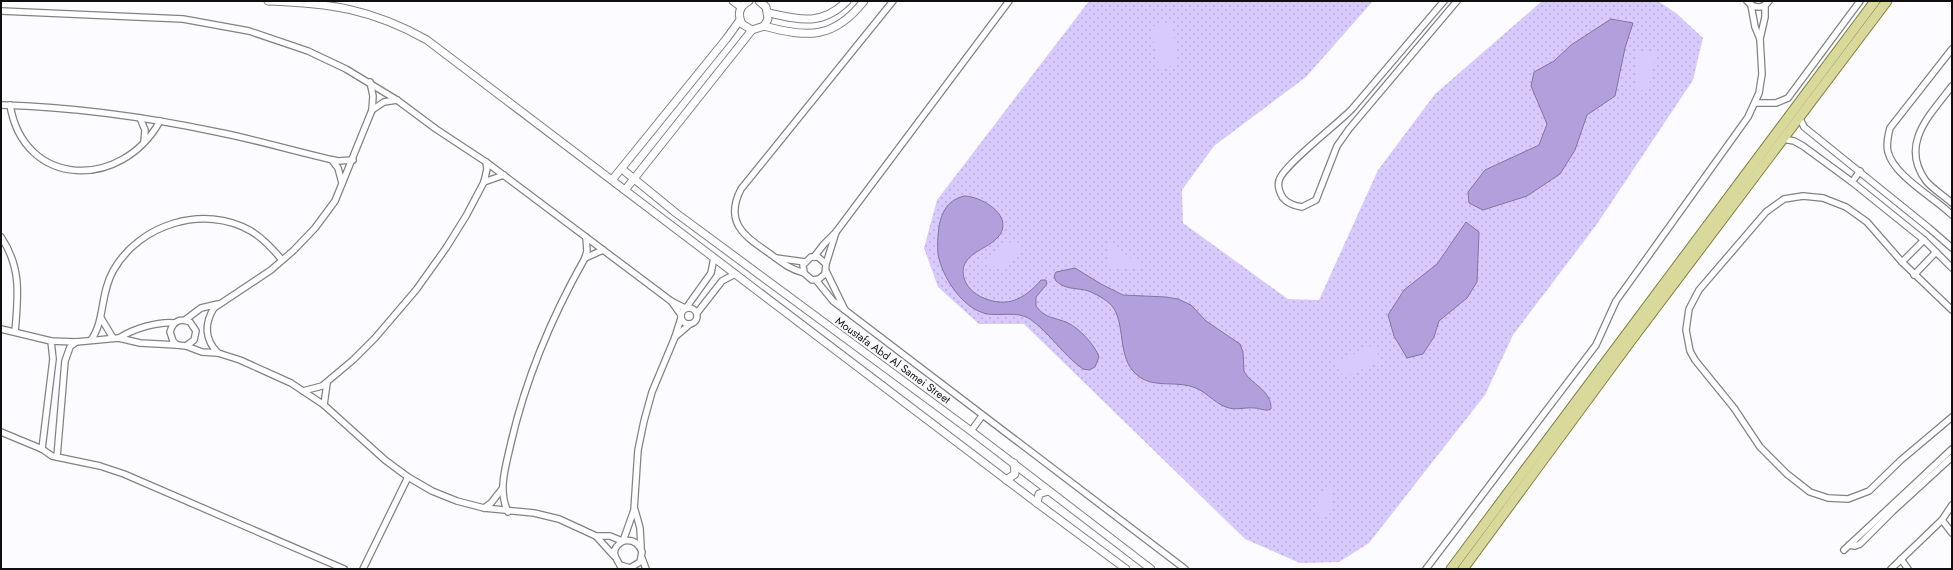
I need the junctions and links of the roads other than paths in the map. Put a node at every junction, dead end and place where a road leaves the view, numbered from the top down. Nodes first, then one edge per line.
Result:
1 (268, 1) edge
2 (733, 1) edge
3 (749, 1) edge
4 (759, 1) edge
5 (847, 1) edge
6 (864, 1) edge
7 (893, 1) edge
8 (1009, 1) edge
9 (1444, 1) edge
10 (1457, 1) edge
11 (1860, 1) edge
12 (1875, 1) edge
13 (1887, 1) edge
14 (1749, 3) edge
15 (1767, 3) edge
16 (741, 7) junction
17 (1, 11) edge
18 (769, 13) junction
19 (740, 20) junction
20 (764, 26) junction
21 (752, 30) junction
22 (1413, 37) junction
23 (1760, 39) junction
24 (1420, 44) junction
25 (1952, 49) edge
26 (370, 82) junction
27 (1952, 86) edge
28 (397, 100) junction
29 (1756, 102) junction
30 (1, 105) edge
31 (10, 105) junction
32 (372, 110) junction
33 (1799, 117) junction
34 (140, 118) junction
35 (160, 121) junction
36 (1783, 139) junction
37 (144, 142) junction
38 (332, 160) junction
39 (353, 160) junction
40 (486, 162) junction
41 (622, 169) junction
42 (1860, 171) junction
43 (504, 176) junction
44 (635, 179) junction
45 (612, 180) junction
46 (484, 182) junction
47 (1852, 182) junction
48 (342, 185) junction
49 (625, 190) junction
50 (1952, 203) edge
51 (1952, 215) edge
52 (836, 232) junction
53 (1, 237) edge
54 (586, 238) junction
55 (1924, 240) junction
56 (1952, 248) edge
57 (603, 250) junction
58 (1936, 252) junction
59 (814, 256) junction
60 (585, 258) junction
61 (714, 258) junction
62 (775, 258) junction
63 (282, 260) junction
64 (805, 262) junction
65 (1902, 262) junction
66 (826, 264) junction
67 (1952, 268) edge
68 (826, 271) junction
69 (804, 273) junction
70 (735, 274) junction
71 (1914, 275) junction
72 (816, 280) junction
73 (671, 301) junction
74 (220, 303) junction
75 (685, 308) junction
76 (1952, 310) edge
77 (846, 312) junction
78 (697, 313) junction
79 (101, 316) junction
80 (681, 316) junction
81 (185, 320) junction
82 (175, 323) junction
83 (690, 324) junction
84 (1, 329) edge
85 (196, 331) junction
86 (207, 331) junction
87 (15, 332) junction
88 (675, 337) junction
89 (116, 338) junction
90 (91, 340) junction
91 (51, 341) junction
92 (76, 342) junction
93 (177, 344) junction
94 (186, 346) junction
95 (218, 353) junction
96 (327, 383) junction
97 (303, 391) junction
98 (324, 405) junction
99 (982, 416) junction
100 (1952, 417) edge
101 (971, 431) junction
102 (1, 432) edge
103 (42, 449) junction
104 (1952, 449) edge
105 (57, 457) junction
106 (1952, 457) edge
107 (1014, 463) junction
108 (408, 477) junction
109 (1006, 480) junction
110 (502, 489) junction
111 (1048, 491) junction
112 (1037, 503) junction
113 (1952, 505) edge
114 (484, 508) junction
115 (634, 510) junction
116 (508, 512) junction
117 (1942, 520) junction
118 (1952, 533) edge
119 (596, 536) junction
120 (622, 541) junction
121 (1849, 545) junction
122 (641, 547) junction
123 (1844, 550) dead end
124 (614, 556) junction
125 (642, 558) junction
126 (1901, 560) junction
127 (621, 567) edge
128 (344, 569) edge
129 (363, 569) edge
130 (646, 569) edge
131 (1126, 569) edge
132 (1152, 569) edge
133 (1185, 569) edge
134 (1426, 569) edge
135 (1451, 569) edge
136 (1463, 569) edge
137 (1891, 569) edge
138 (1908, 569) edge

1 - 45 street
2 - 16 street
3 - 16 street
4 - 18 street
5 - 18 street
6 - 20 street
7 - 62 street
8 - 52 street
9 - 22 street
10 - 24 street
11 - 29 street
12 - 135 main road
13 - 33 main road
14 - 15 street
14 - 23 street
15 - 23 street
16 - 19 street
17 - 26 street
18 - 20 street
19 - 21 street
19 - 41 street
20 - 21 street
21 - 44 street
22 - 24 street
22 - 24 street
23 - 29 street
25 - 51 street
26 - 28 street
26 - 32 street
27 - 50 street
28 - 32 street
28 - 40 street
29 - 134 street
30 - 31 street
31 - 34 street
31 - 37 street
32 - 39 street
33 - 36 main road
33 - 42 street
34 - 35 street
34 - 37 street
35 - 37 street
35 - 38 street
36 - 47 street
36 - 136 main road
38 - 39 street
38 - 48 street
39 - 48 street
40 - 43 street
40 - 46 street
41 - 44 street, Moustafa Abd Al Samei Street
41 - 45 street
42 - 47 street
42 - 56 street
43 - 46 street
43 - 54 street
44 - 49 street
44 - 101 street, Moustafa Abd Al Samei Street
45 - 49 street
46 - 96 street
47 - 55 street
48 - 63 street
49 - 61 street
52 - 59 street
52 - 66 street
53 - 87 street
54 - 57 street
54 - 60 street
55 - 58 street
55 - 65 street
57 - 60 street
57 - 73 street
58 - 67 street
58 - 71 street
59 - 64 street
59 - 66 street
60 - 110 street
61 - 70 street
61 - 75 street
62 - 64 street
62 - 69 street
63 - 74 street
63 - 79 street
64 - 69 street
65 - 71 street
65 - 100 street
66 - 68 street
68 - 72 street
68 - 77 street
69 - 72 street
70 - 78 street
70 - 109 street
71 - 76 street
72 - 77 street
73 - 75 street
73 - 80 street
74 - 81 street
74 - 86 street
75 - 78 street
75 - 80 street
77 - 99 street
78 - 83 street
79 - 89 street
79 - 90 street
80 - 83 street
80 - 88 street
81 - 82 street
81 - 85 street
82 - 89 street
82 - 93 street
83 - 88 street
84 - 87 street
85 - 86 street
85 - 94 street
86 - 95 street
87 - 91 street
88 - 115 street
89 - 90 street
89 - 93 street
90 - 92 street
91 - 92 street
91 - 103 street
92 - 105 street
93 - 94 street
94 - 95 street
95 - 97 street
96 - 97 street
96 - 98 street
97 - 98 street
98 - 108 street
99 - 101 street
99 - 133 street
101 - 107 street, Moustafa Abd Al Samei Street
102 - 103 street
103 - 105 street
104 - 121 street
105 - 128 street
106 - 121 street
107 - 109 street
107 - 111 street, Moustafa Abd Al Samei Street
108 - 114 street
108 - 129 street
109 - 112 street
110 - 114 street
110 - 116 street
111 - 112 street
111 - 132 street, Moustafa Abd Al Samei Street
112 - 131 street
113 - 117 street
114 - 116 street
115 - 120 street
115 - 122 street
116 - 119 street
117 - 118 street
117 - 126 street
119 - 120 street
119 - 124 street
120 - 122 street
120 - 124 street
121 - 123 street
122 - 125 street
124 - 127 street
125 - 127 street
125 - 130 street
126 - 137 street
126 - 138 street

